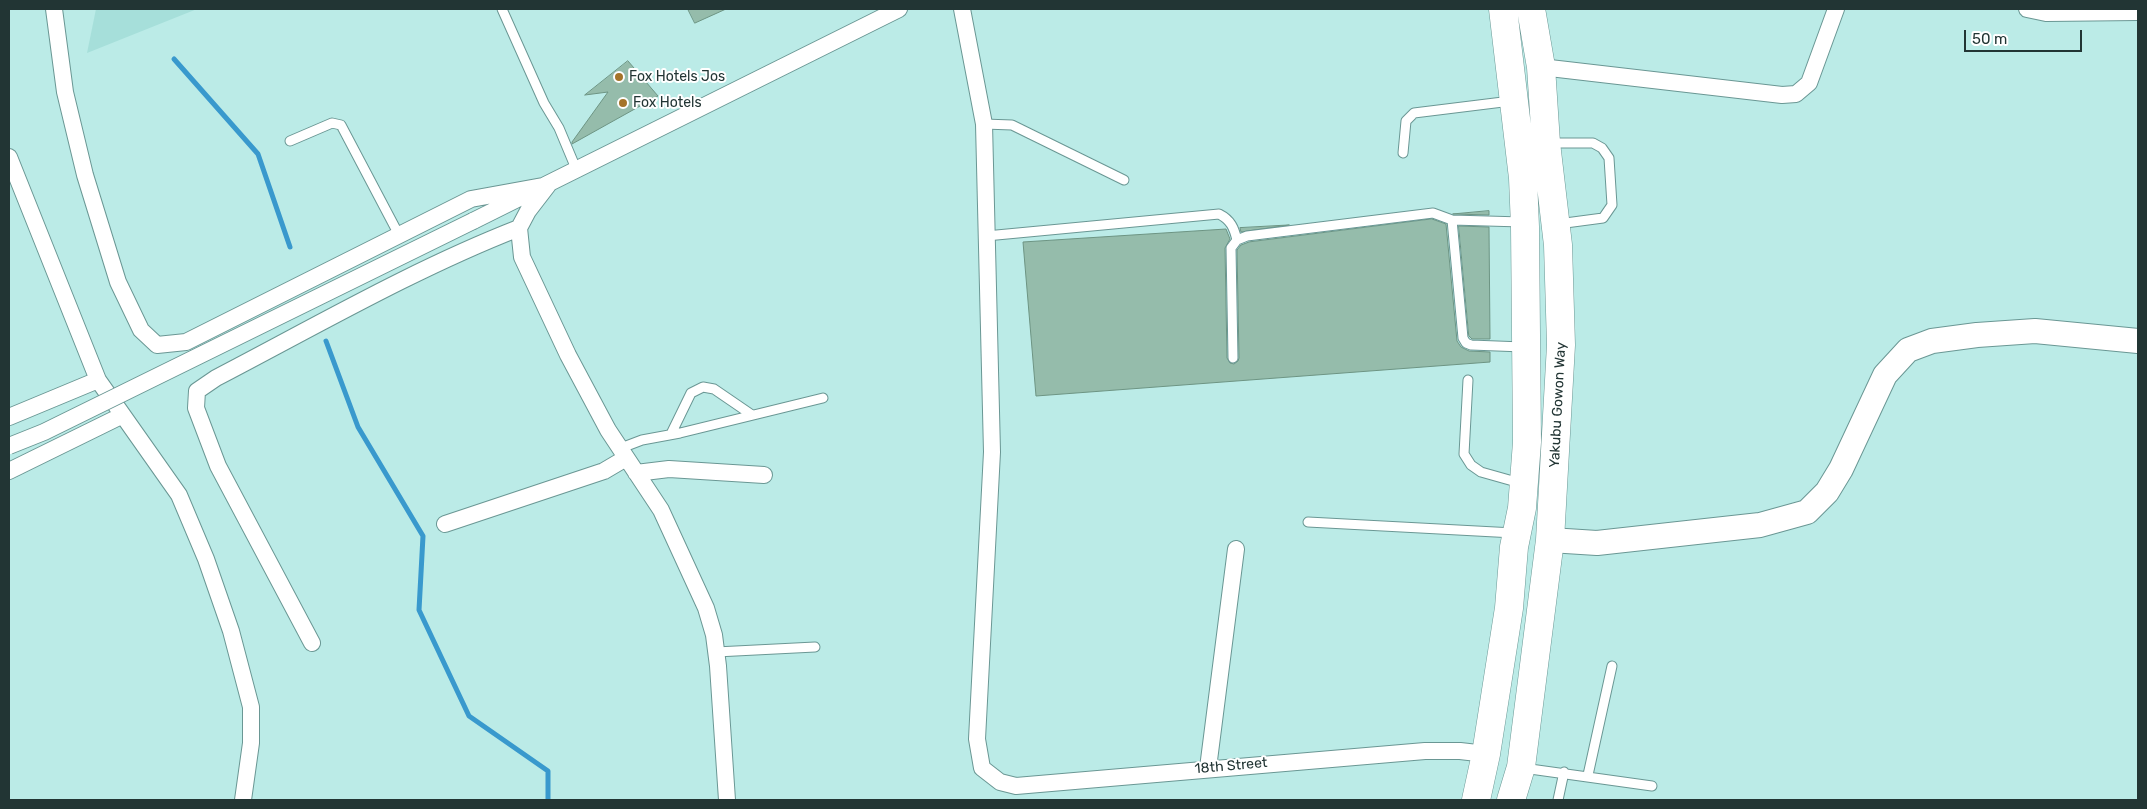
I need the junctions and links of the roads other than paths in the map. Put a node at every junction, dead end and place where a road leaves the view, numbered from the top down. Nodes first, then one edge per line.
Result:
1 (54, 9) edge
2 (502, 9) edge
3 (900, 9) edge
4 (962, 9) edge
5 (1503, 9) edge
6 (1531, 9) edge
7 (1836, 9) edge
8 (2027, 9) edge
9 (2138, 12) edge
10 (1541, 67) junction
11 (1514, 101) junction
12 (984, 124) junction
13 (290, 141) dead end
14 (1546, 143) junction
15 (1403, 153) dead end
16 (9, 157) edge
17 (577, 171) junction
18 (1124, 180) dead end
19 (548, 186) junction
20 (1452, 220) junction
21 (1525, 222) junction
22 (1556, 224) junction
23 (519, 228) junction
24 (399, 235) junction
25 (986, 236) junction
26 (1237, 240) junction
27 (2138, 341) edge
28 (1525, 347) junction
29 (1233, 358) dead end
30 (98, 380) junction
31 (1468, 380) dead end
32 (823, 398) dead end
33 (752, 415) junction
34 (121, 416) junction
35 (9, 418) edge
36 (672, 434) junction
37 (9, 446) edge
38 (623, 453) junction
39 (9, 471) edge
40 (636, 472) junction
41 (764, 475) dead end
42 (1524, 484) junction
43 (1308, 522) dead end
44 (445, 524) dead end
45 (1517, 533) junction
46 (1550, 540) junction
47 (1236, 549) dead end
48 (312, 642) dead end
49 (815, 647) dead end
50 (716, 652) junction
51 (1612, 666) dead end
52 (1486, 754) junction
53 (1521, 767) junction
54 (1208, 768) junction
55 (1564, 772) junction
56 (1588, 775) junction
57 (1652, 786) dead end
58 (244, 800) edge
59 (727, 800) edge
60 (1476, 800) edge
61 (1511, 800) edge
62 (1558, 800) edge

1 - 24 street
2 - 17 lane
3 - 17 street
4 - 12 street
5 - 11 highway
6 - 10 highway, Yakubu Gowon Way
7 - 10 street
8 - 9 street
10 - 14 highway, Yakubu Gowon Way
11 - 15 lane
11 - 21 highway
12 - 18 lane
12 - 25 street
13 - 24 lane
14 - 22 highway, Yakubu Gowon Way
14 - 22 lane
16 - 30 street
17 - 19 street
19 - 23 street
19 - 24 street
19 - 37 street, bridge
20 - 21 lane
20 - 26 lane
20 - 28 lane
21 - 28 highway
22 - 46 highway, Yakubu Gowon Way
23 - 38 street
23 - 48 street
25 - 26 lane
25 - 54 street, 18th Street
26 - 29 lane
27 - 46 street
28 - 42 highway
30 - 34 street
30 - 35 street
31 - 42 lane
32 - 33 lane
33 - 36 lane
33 - 36 lane
34 - 39 street
34 - 58 street
36 - 38 lane
38 - 40 street
38 - 44 street
40 - 41 street
40 - 50 street
42 - 45 highway
43 - 45 lane
45 - 52 highway
46 - 53 highway, Yakubu Gowon Way
47 - 54 street
49 - 50 lane
50 - 59 street
51 - 56 lane
52 - 54 street, 18th Street
52 - 60 highway
53 - 55 lane
53 - 61 highway, Yakubu Gowon Way
55 - 56 lane
55 - 62 lane
56 - 57 lane

